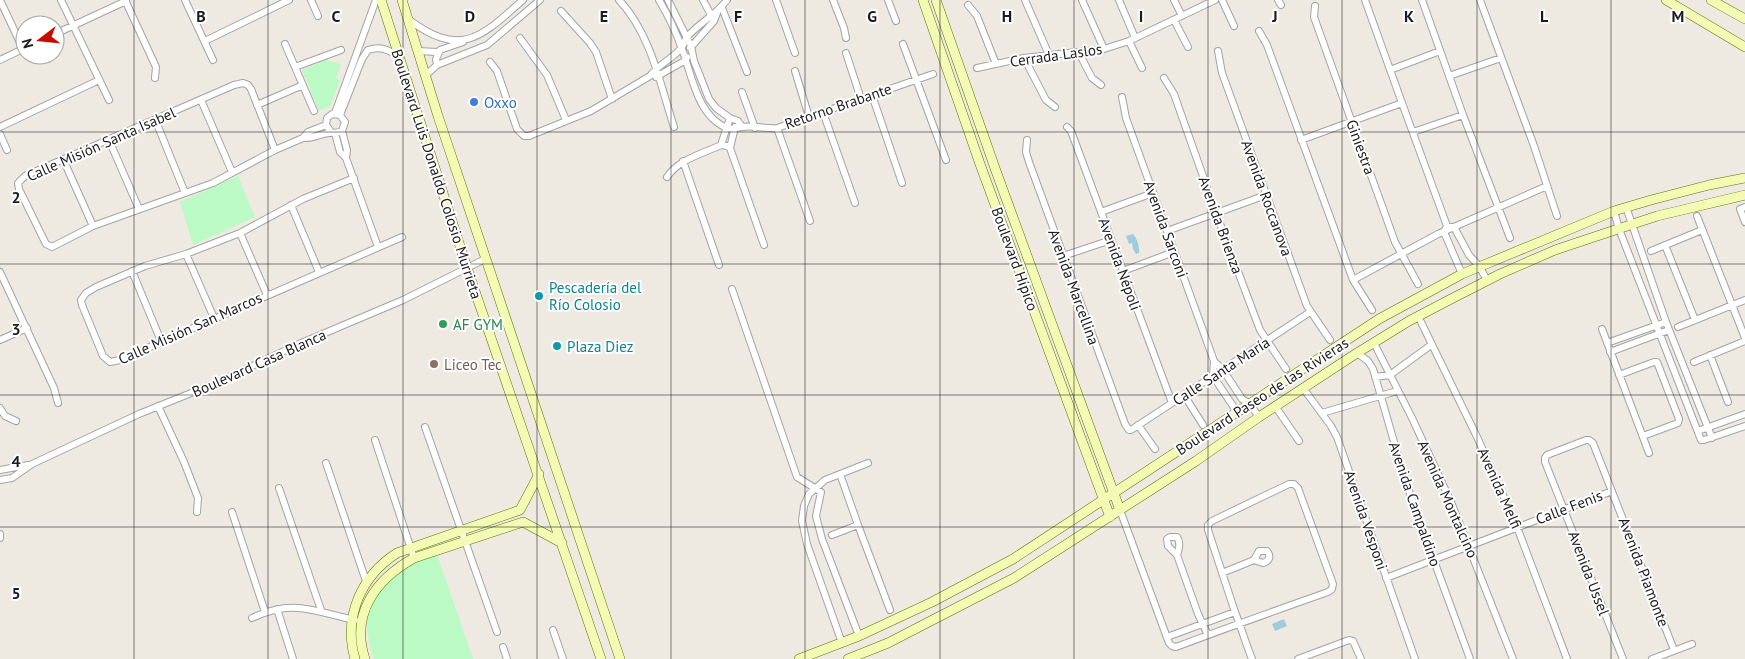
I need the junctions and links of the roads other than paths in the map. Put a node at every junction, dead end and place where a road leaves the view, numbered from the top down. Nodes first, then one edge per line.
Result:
1 (0, 0) edge
2 (61, 0) edge
3 (185, 0) edge
4 (289, 0) edge
5 (311, 0) edge
6 (376, 0) edge
7 (380, 0) edge
8 (402, 0) edge
9 (523, 0) edge
10 (540, 0) edge
11 (619, 0) edge
12 (659, 0) edge
13 (668, 0) edge
14 (703, 0) edge
15 (727, 0) edge
16 (776, 0) edge
17 (833, 0) edge
18 (888, 0) edge
19 (923, 0) edge
20 (936, 0) edge
21 (1025, 0) edge
22 (1082, 0) edge
23 (1118, 0) edge
24 (1174, 0) edge
25 (1215, 0) edge
26 (1222, 0) edge
27 (1365, 0) edge
28 (1422, 0) edge
29 (1480, 0) edge
30 (1666, 0) edge
31 (1711, 0) edge
32 (125, 1) edge
33 (968, 5) dead end
34 (1315, 6) dead end
35 (561, 11) dead end
36 (716, 14) junction
37 (318, 16) dead end
38 (1182, 16) junction
39 (408, 19) junction
40 (1745, 19) edge
41 (1174, 20) junction
42 (896, 21) dead end
43 (74, 26) junction
44 (1234, 26) dead end
45 (65, 30) edge
46 (15, 31) edge
47 (1259, 31) dead end
48 (481, 34) junction
49 (520, 38) dead end
50 (686, 38) junction
51 (846, 38) dead end
52 (1132, 40) junction
53 (204, 41) junction
54 (464, 41) junction
55 (285, 44) dead end
56 (903, 44) dead end
57 (487, 45) junction
58 (691, 46) junction
59 (1188, 47) dead end
60 (1745, 47) edge
61 (682, 48) junction
62 (342, 50) dead end
63 (1104, 50) junction
64 (418, 51) junction
65 (1218, 51) dead end
66 (1440, 51) junction
67 (437, 52) junction
68 (15, 53) edge
69 (795, 53) dead end
70 (846, 53) dead end
71 (1079, 53) junction
72 (1049, 55) junction
73 (398, 56) junction
74 (956, 58) junction
75 (1024, 58) junction
76 (1501, 58) junction
77 (0, 60) edge
78 (213, 60) dead end
79 (686, 60) junction
80 (490, 62) dead end
81 (945, 62) junction
82 (996, 64) junction
83 (437, 65) junction
84 (296, 67) junction
85 (656, 68) junction
86 (977, 68) dead end
87 (1142, 68) dead end
88 (1390, 70) junction
89 (795, 71) dead end
90 (747, 72) dead end
91 (933, 74) dead end
92 (425, 76) junction
93 (650, 76) junction
94 (1449, 76) junction
95 (658, 77) junction
96 (155, 78) dead end
97 (1164, 78) dead end
98 (917, 79) junction
99 (99, 80) junction
100 (303, 85) junction
101 (1101, 85) dead end
102 (742, 92) dead end
103 (872, 95) junction
104 (1122, 97) dead end
105 (612, 98) junction
106 (861, 99) junction
107 (109, 100) dead end
108 (201, 100) junction
109 (1402, 103) junction
110 (258, 105) junction
111 (1055, 107) dead end
112 (314, 111) dead end
113 (823, 112) junction
114 (338, 114) junction
115 (1463, 115) junction
116 (809, 116) junction
117 (730, 118) junction
118 (155, 119) junction
119 (566, 120) junction
120 (738, 121) junction
121 (1352, 121) junction
122 (326, 125) junction
123 (0, 127) edge
124 (674, 127) dead end
125 (726, 127) junction
126 (742, 127) junction
127 (1066, 127) dead end
128 (755, 128) junction
129 (777, 128) junction
130 (735, 129) junction
131 (336, 132) junction
132 (1413, 132) junction
133 (0, 134) edge
134 (303, 138) junction
135 (109, 140) junction
136 (1027, 140) dead end
137 (1300, 140) junction
138 (722, 145) junction
139 (730, 148) junction
140 (7, 150) dead end
141 (275, 150) junction
142 (63, 159) junction
143 (946, 160) dead end
144 (683, 162) junction
145 (232, 172) junction
146 (667, 177) dead end
147 (354, 178) junction
148 (1745, 178) edge
149 (902, 183) dead end
150 (1547, 186) junction
151 (185, 193) junction
152 (1153, 193) junction
153 (1745, 195) edge
154 (1266, 196) junction
155 (855, 203) dead end
156 (291, 205) junction
157 (1498, 207) junction
158 (1745, 207) edge
159 (1626, 208) junction
160 (139, 209) junction
161 (1614, 211) junction
162 (1101, 212) junction
163 (1216, 214) junction
164 (1557, 216) dead end
165 (1697, 216) dead end
166 (810, 221) dead end
167 (1745, 222) edge
168 (93, 226) junction
169 (1631, 226) junction
170 (1448, 228) junction
171 (1619, 230) junction
172 (1702, 230) junction
173 (1167, 231) junction
174 (240, 233) junction
175 (402, 236) dead end
176 (1510, 238) dead end
177 (1111, 240) junction
178 (764, 245) dead end
179 (1665, 245) junction
180 (378, 246) junction
181 (1651, 251) dead end
182 (1174, 252) junction
183 (186, 254) junction
184 (1401, 254) junction
185 (1063, 256) junction
186 (485, 259) junction
187 (719, 265) dead end
188 (1479, 266) junction
189 (467, 268) junction
190 (132, 271) junction
191 (1123, 271) junction
192 (0, 272) edge
193 (319, 272) junction
194 (1462, 274) junction
195 (1353, 280) junction
196 (1487, 280) junction
197 (1418, 284) dead end
198 (732, 289) dead end
199 (268, 294) junction
200 (1745, 300) edge
201 (1732, 305) junction
202 (1400, 307) junction
203 (1372, 310) dead end
204 (1310, 312) junction
205 (214, 318) junction
206 (1695, 320) junction
207 (1409, 321) junction
208 (1421, 322) dead end
209 (1666, 322) junction
210 (1656, 325) junction
211 (1678, 327) dead end
212 (27, 328) junction
213 (1602, 329) dead end
214 (1669, 330) junction
215 (1660, 333) junction
216 (0, 340) edge
217 (1330, 340) dead end
218 (1745, 340) edge
219 (161, 341) junction
220 (1267, 341) junction
221 (1374, 343) junction
222 (1607, 343) junction
223 (1431, 345) junction
224 (1610, 352) junction
225 (1357, 354) junction
226 (1710, 355) junction
227 (1214, 360) junction
228 (1383, 360) junction
229 (1694, 362) dead end
230 (1372, 366) junction
231 (1286, 369) dead end
232 (1223, 370) junction
233 (1390, 375) junction
234 (1619, 375) junction
235 (1213, 376) junction
236 (1375, 377) junction
237 (1303, 388) junction
238 (1397, 391) junction
239 (1184, 395) junction
240 (1380, 396) junction
241 (1728, 402) dead end
242 (58, 403) dead end
243 (1172, 403) junction
244 (1250, 404) junction
245 (158, 406) junction
246 (1275, 406) junction
247 (0, 408) edge
248 (1236, 412) junction
249 (1322, 413) junction
250 (1745, 414) edge
251 (1259, 417) junction
252 (16, 421) dead end
253 (1138, 425) junction
254 (1203, 425) dead end
255 (1745, 426) edge
256 (426, 427) dead end
257 (1708, 428) junction
258 (1131, 430) joint
259 (1698, 432) junction
260 (1643, 436) junction
261 (1712, 438) junction
262 (374, 440) dead end
263 (1299, 442) dead end
264 (1155, 449) dead end
265 (1650, 453) dead end
266 (1545, 458) joint
267 (326, 463) dead end
268 (868, 463) dead end
269 (32, 464) junction
270 (0, 470) edge
271 (538, 474) junction
272 (840, 474) junction
273 (0, 480) edge
274 (279, 488) dead end
275 (815, 488) junction
276 (1612, 490) junction
277 (1114, 494) junction
278 (1104, 500) junction
279 (1564, 509) junction
280 (520, 510) junction
281 (1120, 510) junction
282 (197, 512) dead end
283 (232, 512) dead end
284 (1110, 517) junction
285 (494, 520) junction
286 (523, 522) junction
287 (858, 525) junction
288 (1517, 527) junction
289 (498, 530) junction
290 (461, 531) junction
291 (0, 534) edge
292 (832, 535) dead end
293 (0, 538) edge
294 (465, 541) junction
295 (562, 543) junction
296 (1469, 546) junction
297 (410, 547) junction
298 (1177, 555) dead end
299 (414, 558) junction
300 (1254, 560) dead end
301 (1433, 560) junction
302 (1222, 572) junction
303 (1386, 578) junction
304 (366, 581) junction
305 (277, 609) junction
306 (321, 610) junction
307 (890, 610) dead end
308 (265, 612) junction
309 (1235, 612) junction
310 (252, 618) dead end
311 (357, 620) junction
312 (607, 621) junction
313 (1204, 624) junction
314 (1240, 624) junction
315 (590, 626) junction
316 (553, 630) dead end
317 (497, 632) dead end
318 (1208, 635) junction
319 (859, 636) junction
320 (1167, 637) junction
321 (842, 643) junction
322 (1692, 644) dead end
323 (502, 647) dead end
324 (1674, 650) junction
325 (293, 659) edge
326 (355, 659) edge
327 (365, 659) edge
328 (507, 659) edge
329 (563, 659) edge
330 (601, 659) edge
331 (620, 659) edge
332 (799, 659) edge
333 (848, 659) edge
334 (1252, 659) edge
335 (1298, 659) edge
336 (1361, 659) edge
337 (1415, 659) edge
338 (1470, 659) edge
339 (1513, 659) edge
340 (1567, 659) edge
341 (1623, 659) edge
342 (1652, 659) edge

1 - 46 street
2 - 43 street
3 - 53 street
4 - 53 street
5 - 37 street
6 - 114 street
7 - 73 street, Boulevard Luis Donaldo Colosio Murrieta
8 - 39 street, Boulevard Luis Donaldo Colosio Murrieta
9 - 48 street
10 - 57 street
11 - 85 street
12 - 61 street, Retorno Brabante
13 - 50 street
14 - 36 street
15 - 36 street
16 - 69 street
17 - 51 street
18 - 42 street
19 - 81 street, Boulevard Hípico
20 - 74 street, Boulevard Hípico
21 - 72 street
22 - 63 street
23 - 52 street
24 - 38 street
25 - 38 street, Cerrada Laslos
26 - 44 street
27 - 88 street
28 - 66 street
29 - 76 street
30 - 60 street
31 - 40 street
32 - 43 street
32 - 96 street
33 - 82 street
34 - 121 street, Giniestra
35 - 105 street
36 - 50 street
36 - 58 street
36 - 90 street
38 - 41 street, Cerrada Laslos
39 - 54 street
39 - 64 street, Boulevard Luis Donaldo Colosio Murrieta
41 - 52 street, Cerrada Laslos
41 - 59 street
43 - 45 street
43 - 99 street
47 - 137 street
48 - 54 street
48 - 57 street
49 - 119 street
50 - 58 street
50 - 61 street
52 - 63 street, Cerrada Laslos
52 - 87 street
53 - 78 street
54 - 67 street
55 - 84 street
56 - 98 street
57 - 83 street
58 - 79 street
58 - 117 street
61 - 79 street, Retorno Brabante
61 - 85 street
62 - 84 street
63 - 71 street, Cerrada Laslos
64 - 67 street
64 - 92 street, Boulevard Luis Donaldo Colosio Murrieta
65 - 154 street, Avenida Roccanova
66 - 88 street
66 - 94 street
67 - 83 street
68 - 77 street
70 - 106 street
71 - 72 street, Cerrada Laslos
71 - 101 street
72 - 75 street, Cerrada Laslos
73 - 114 street
73 - 189 street, Boulevard Luis Donaldo Colosio Murrieta
74 - 81 street
74 - 277 street, Boulevard Hípico
75 - 82 street, Cerrada Laslos
75 - 111 street
76 - 94 street
76 - 150 street
79 - 95 street
79 - 125 street, Retorno Brabante
80 - 119 street
81 - 278 street, Boulevard Hípico
82 - 86 street, Cerrada Laslos
83 - 92 street
84 - 100 street
85 - 93 street
85 - 95 street
88 - 109 street
89 - 116 street
91 - 98 street, Retorno Brabante
92 - 186 street, Boulevard Luis Donaldo Colosio Murrieta
93 - 95 street
93 - 105 street
94 - 115 street
95 - 124 street
97 - 163 street, Avenida Brienza
98 - 103 street, Retorno Brabante
98 - 143 street
99 - 107 street
99 - 123 street
100 - 110 street
100 - 112 street
102 - 128 street
103 - 106 street, Retorno Brabante
103 - 149 street
104 - 152 street, Avenida Sarconi
105 - 119 street
106 - 113 street, Retorno Brabante
108 - 110 street, Calle Misión Santa Isabel
108 - 118 street, Calle Misión Santa Isabel
108 - 145 street
109 - 121 street
109 - 132 street
110 - 141 street, Calle Misión Santa Isabel
113 - 116 street, Retorno Brabante
113 - 155 street
114 - 122 street
114 - 131 street
115 - 132 street
115 - 157 street
116 - 129 street, Retorno Brabante
117 - 120 street
117 - 125 street
118 - 135 street, Calle Misión Santa Isabel
118 - 151 street
120 - 126 street
120 - 130 street
121 - 137 street
121 - 184 street, Giniestra
122 - 131 street
122 - 134 street, Calle Misión Santa Isabel
125 - 130 street, Retorno Brabante
125 - 138 street
126 - 128 street, Retorno Brabante
126 - 130 street, Retorno Brabante
127 - 162 street, Avenida Népoli
128 - 129 street, Retorno Brabante
129 - 166 street
130 - 139 street
131 - 134 street, Calle Misión Santa Isabel
131 - 147 street
132 - 170 street
133 - 140 street
134 - 141 street, Calle Misión Santa Isabel
135 - 142 street, Calle Misión Santa Isabel
135 - 160 street
136 - 185 street, Avenida Marcellina
137 - 195 street
138 - 139 street
138 - 144 street
139 - 178 street
141 - 145 street, Calle Misión Santa Isabel
142 - 168 street
142 - 168 street, Calle Misión Santa Isabel
144 - 146 street
144 - 187 street
145 - 151 street, Calle Misión Santa Isabel
147 - 156 street, Calle Misión San Marcos
147 - 180 street
148 - 159 street, Boulevard Paseo de las Rivieras
150 - 157 street
150 - 164 street
151 - 160 street, Calle Misión Santa Isabel
152 - 162 street
152 - 173 street, Avenida Sarconi
153 - 169 street, Boulevard Paseo de las Rivieras
154 - 163 street
154 - 204 street, Avenida Roccanova
156 - 174 street, Calle Misión San Marcos
156 - 193 street
157 - 170 street
157 - 176 street
158 - 167 street
159 - 161 street, Boulevard Paseo de las Rivieras
159 - 169 street
160 - 168 street, Calle Misión Santa Isabel
161 - 171 street
161 - 188 street, Boulevard Paseo de las Rivieras
162 - 177 street, Avenida Népoli
163 - 173 street
163 - 220 street, Avenida Brienza
165 - 172 street
169 - 171 street, Boulevard Paseo de las Rivieras
169 - 209 street
170 - 184 street
170 - 188 street
170 - 194 street
171 - 196 street, Boulevard Paseo de las Rivieras
171 - 210 street
172 - 179 street
172 - 201 street
173 - 182 street, Avenida Sarconi
174 - 183 street, Calle Misión San Marcos
174 - 199 street
175 - 180 street, Calle Misión San Marcos
177 - 185 street
177 - 191 street, Avenida Népoli
179 - 181 street
179 - 206 street
180 - 193 street, Calle Misión San Marcos
182 - 191 street
182 - 227 street, Avenida Sarconi
183 - 190 street, Calle Misión San Marcos
183 - 205 street
184 - 195 street
184 - 197 street, Giniestra
185 - 258 street, Avenida Marcellina
186 - 189 street, Boulevard Casa Blanca
186 - 312 street, Boulevard Luis Donaldo Colosio Murrieta
188 - 194 street, Boulevard Paseo de las Rivieras
188 - 196 street
189 - 245 street, Boulevard Casa Blanca
189 - 271 street, Boulevard Luis Donaldo Colosio Murrieta
190 - 219 street
190 - 219 street, Calle Misión San Marcos
191 - 243 street, Avenida Népoli
192 - 212 street
193 - 199 street, Calle Misión San Marcos
194 - 202 street, Boulevard Paseo de las Rivieras
195 - 203 street
196 - 207 street, Boulevard Paseo de las Rivieras
198 - 275 street
199 - 205 street, Calle Misión San Marcos
200 - 201 street
201 - 206 street
201 - 218 street
202 - 207 street
202 - 244 street, Boulevard Paseo de las Rivieras
204 - 217 street, Avenida Roccanova
204 - 220 street, Calle Santa María
205 - 219 street, Calle Misión San Marcos
206 - 211 street
207 - 221 street, Boulevard Paseo de las Rivieras
208 - 223 street, Avenida Melfi
209 - 210 street
209 - 214 street
210 - 215 street
210 - 222 street
212 - 216 street
212 - 242 street
213 - 222 street
214 - 215 street
214 - 257 street
215 - 224 street
215 - 259 street
218 - 226 street
220 - 231 street, Avenida Brienza
220 - 232 street, Calle Santa María
221 - 225 street, Boulevard Paseo de las Rivieras
221 - 228 street, Avenida Montalcino
222 - 224 street
223 - 233 street
223 - 288 street, Avenida Melfi
224 - 234 street
225 - 230 street
225 - 237 street, Boulevard Paseo de las Rivieras
226 - 229 street
226 - 241 street
227 - 232 street, Avenida Sarconi
227 - 235 street, Avenida Sarconi
228 - 230 street
228 - 233 street, Avenida Montalcino
230 - 236 street, Avenida Campaldino
232 - 235 street, Calle Santa María
232 - 244 street, Avenida Sarconi
233 - 236 street
233 - 238 street, Avenida Montalcino
234 - 260 street
234 - 260 street
235 - 239 street, Calle Santa María
235 - 248 street
236 - 240 street, Avenida Campaldino
237 - 246 street, Boulevard Paseo de las Rivieras
237 - 249 street, Avenida Vesponi
238 - 240 street
238 - 296 street, Avenida Montalcino
239 - 243 street, Calle Santa María
239 - 254 street
240 - 249 street
240 - 301 street, Avenida Campaldino
243 - 253 street, Calle Santa María
244 - 248 street, Boulevard Paseo de las Rivieras
244 - 251 street, Avenida Sarconi
245 - 269 street, Boulevard Casa Blanca
245 - 282 street
246 - 251 street, Boulevard Paseo de las Rivieras
246 - 263 street
247 - 252 street
248 - 277 street, Boulevard Paseo de las Rivieras
249 - 303 street, Avenida Vesponi
250 - 257 street
251 - 281 street, Boulevard Paseo de las Rivieras
253 - 258 street, Calle Santa María
253 - 264 street
255 - 261 street
256 - 290 street
257 - 259 street
257 - 261 street
259 - 261 street
260 - 265 street
262 - 297 street
266 - 276 street, Avenida Piamonte
266 - 279 street, Avenida Ussel
267 - 304 street
268 - 272 street
269 - 270 street, Boulevard Casa Blanca
269 - 273 street, Boulevard Casa Blanca
271 - 280 street
271 - 295 street, Boulevard Luis Donaldo Colosio Murrieta
272 - 275 street
272 - 287 street
274 - 306 street
275 - 319 street
275 - 321 street
276 - 279 street, Calle Fenis
276 - 324 street, Avenida Piamonte
277 - 278 street, Boulevard Paseo de las Rivieras
277 - 281 street, Boulevard Hípico
278 - 284 street, Boulevard Hípico
278 - 319 street, Boulevard Paseo de las Rivieras
279 - 288 street, Calle Fenis
279 - 341 street, Avenida Ussel
280 - 285 street
280 - 286 street
281 - 284 street, Boulevard Paseo de las Rivieras
281 - 320 street
283 - 308 street
284 - 333 street, Boulevard Paseo de las Rivieras
285 - 289 street
285 - 290 street
286 - 289 street
286 - 295 street
287 - 292 street
287 - 307 street
288 - 296 street, Calle Fenis
288 - 340 street, Avenida Melfi
289 - 294 street
290 - 294 street
290 - 297 street
291 - 293 street
294 - 299 street
294 - 317 street
295 - 315 street, Boulevard Luis Donaldo Colosio Murrieta
296 - 301 street, Calle Fenis
296 - 339 street, Avenida Montalcino
297 - 299 street
297 - 304 street
298 - 313 street
299 - 311 street
300 - 302 street
301 - 303 street, Calle Fenis
301 - 338 street, Avenida Campaldino
302 - 309 street
302 - 314 street
303 - 337 street, Avenida Vesponi
304 - 311 street
305 - 306 street
305 - 308 street
305 - 325 street
306 - 311 street
308 - 310 street
309 - 313 street
309 - 314 street
311 - 326 street
311 - 327 street
312 - 315 street
312 - 331 street, Boulevard Luis Donaldo Colosio Murrieta
313 - 318 street
313 - 320 street
314 - 318 street
314 - 334 street
315 - 330 street, Boulevard Luis Donaldo Colosio Murrieta
316 - 329 street
318 - 320 street
319 - 321 street, Boulevard Paseo de las Rivieras
321 - 332 street, Boulevard Paseo de las Rivieras
322 - 324 street
323 - 328 street
324 - 342 street
335 - 336 street

